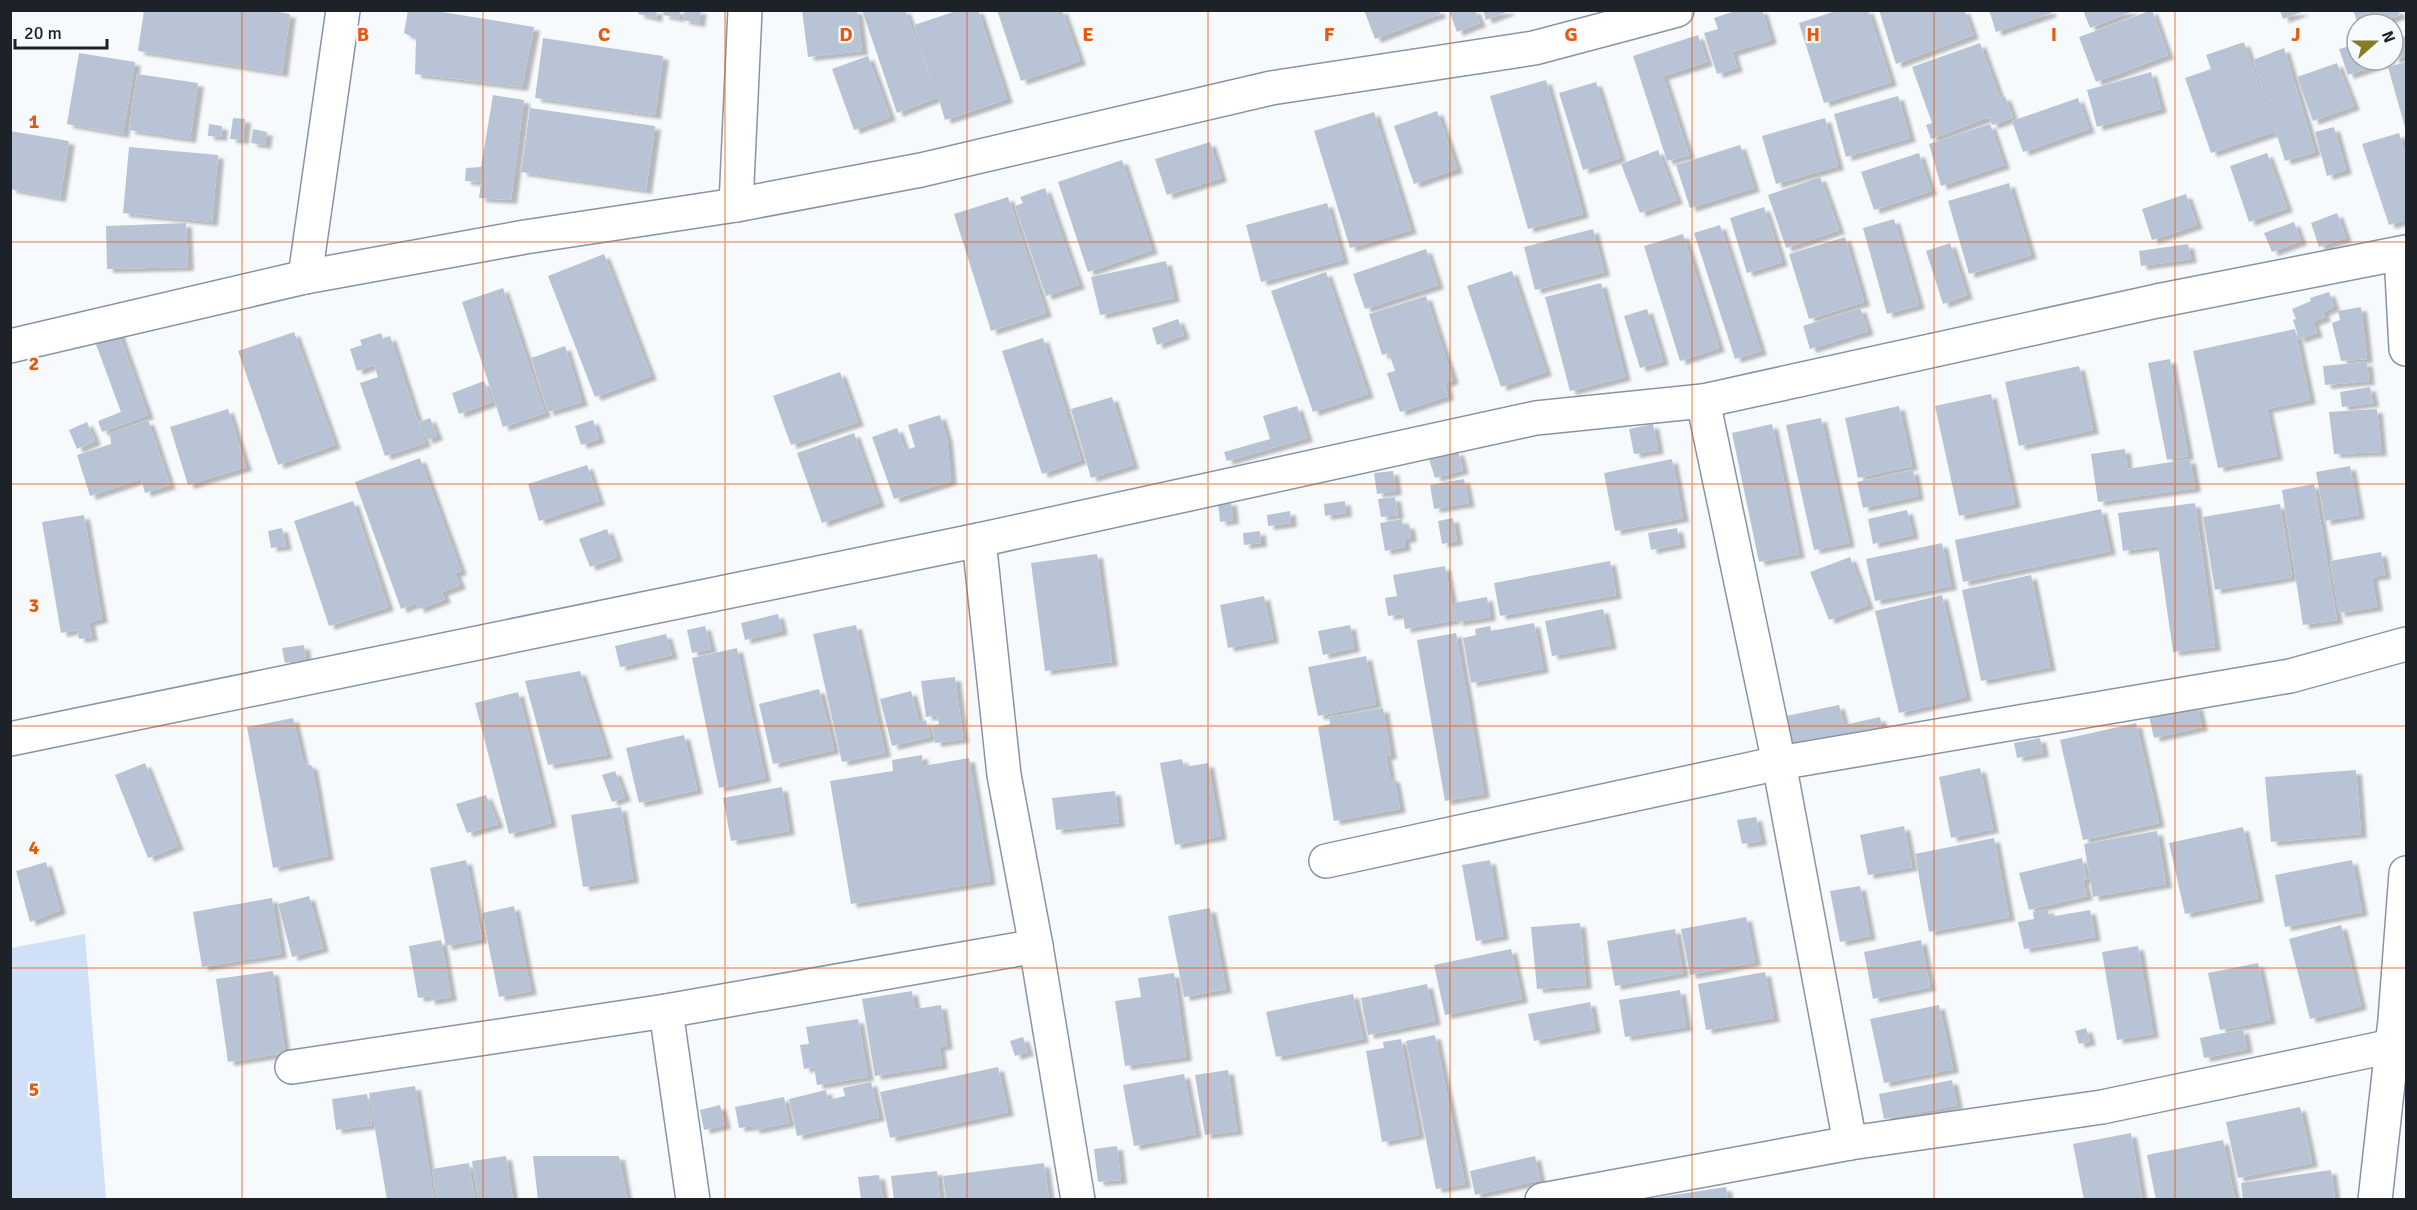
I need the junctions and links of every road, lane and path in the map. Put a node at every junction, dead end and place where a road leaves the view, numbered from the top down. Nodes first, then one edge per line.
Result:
1 (343, 10) edge
2 (745, 10) edge
3 (1669, 12) edge
4 (736, 205) junction
5 (2404, 253) edge
6 (305, 277) junction
7 (10, 346) edge
8 (2406, 349) edge
9 (1703, 401) junction
10 (979, 540) junction
11 (2406, 644) edge
12 (10, 739) edge
13 (1779, 763) junction
14 (1326, 861) dead end
15 (2406, 873) edge
16 (1036, 946) junction
17 (666, 1011) junction
18 (2398, 1031) edge
19 (292, 1067) dead end
20 (1850, 1143) junction
21 (693, 1200) edge
22 (1078, 1200) edge
23 (1542, 1200) edge
24 (2375, 1200) edge

1 - 6 street
2 - 4 street
3 - 4 street
4 - 6 street
5 - 8 street
5 - 9 street
6 - 7 street
9 - 10 street
9 - 13 street
10 - 12 street
10 - 16 street
11 - 13 street
13 - 14 street
13 - 20 street
15 - 18 street
16 - 17 street
16 - 22 street
17 - 19 street
17 - 21 street
18 - 20 street
18 - 24 street
20 - 23 street

